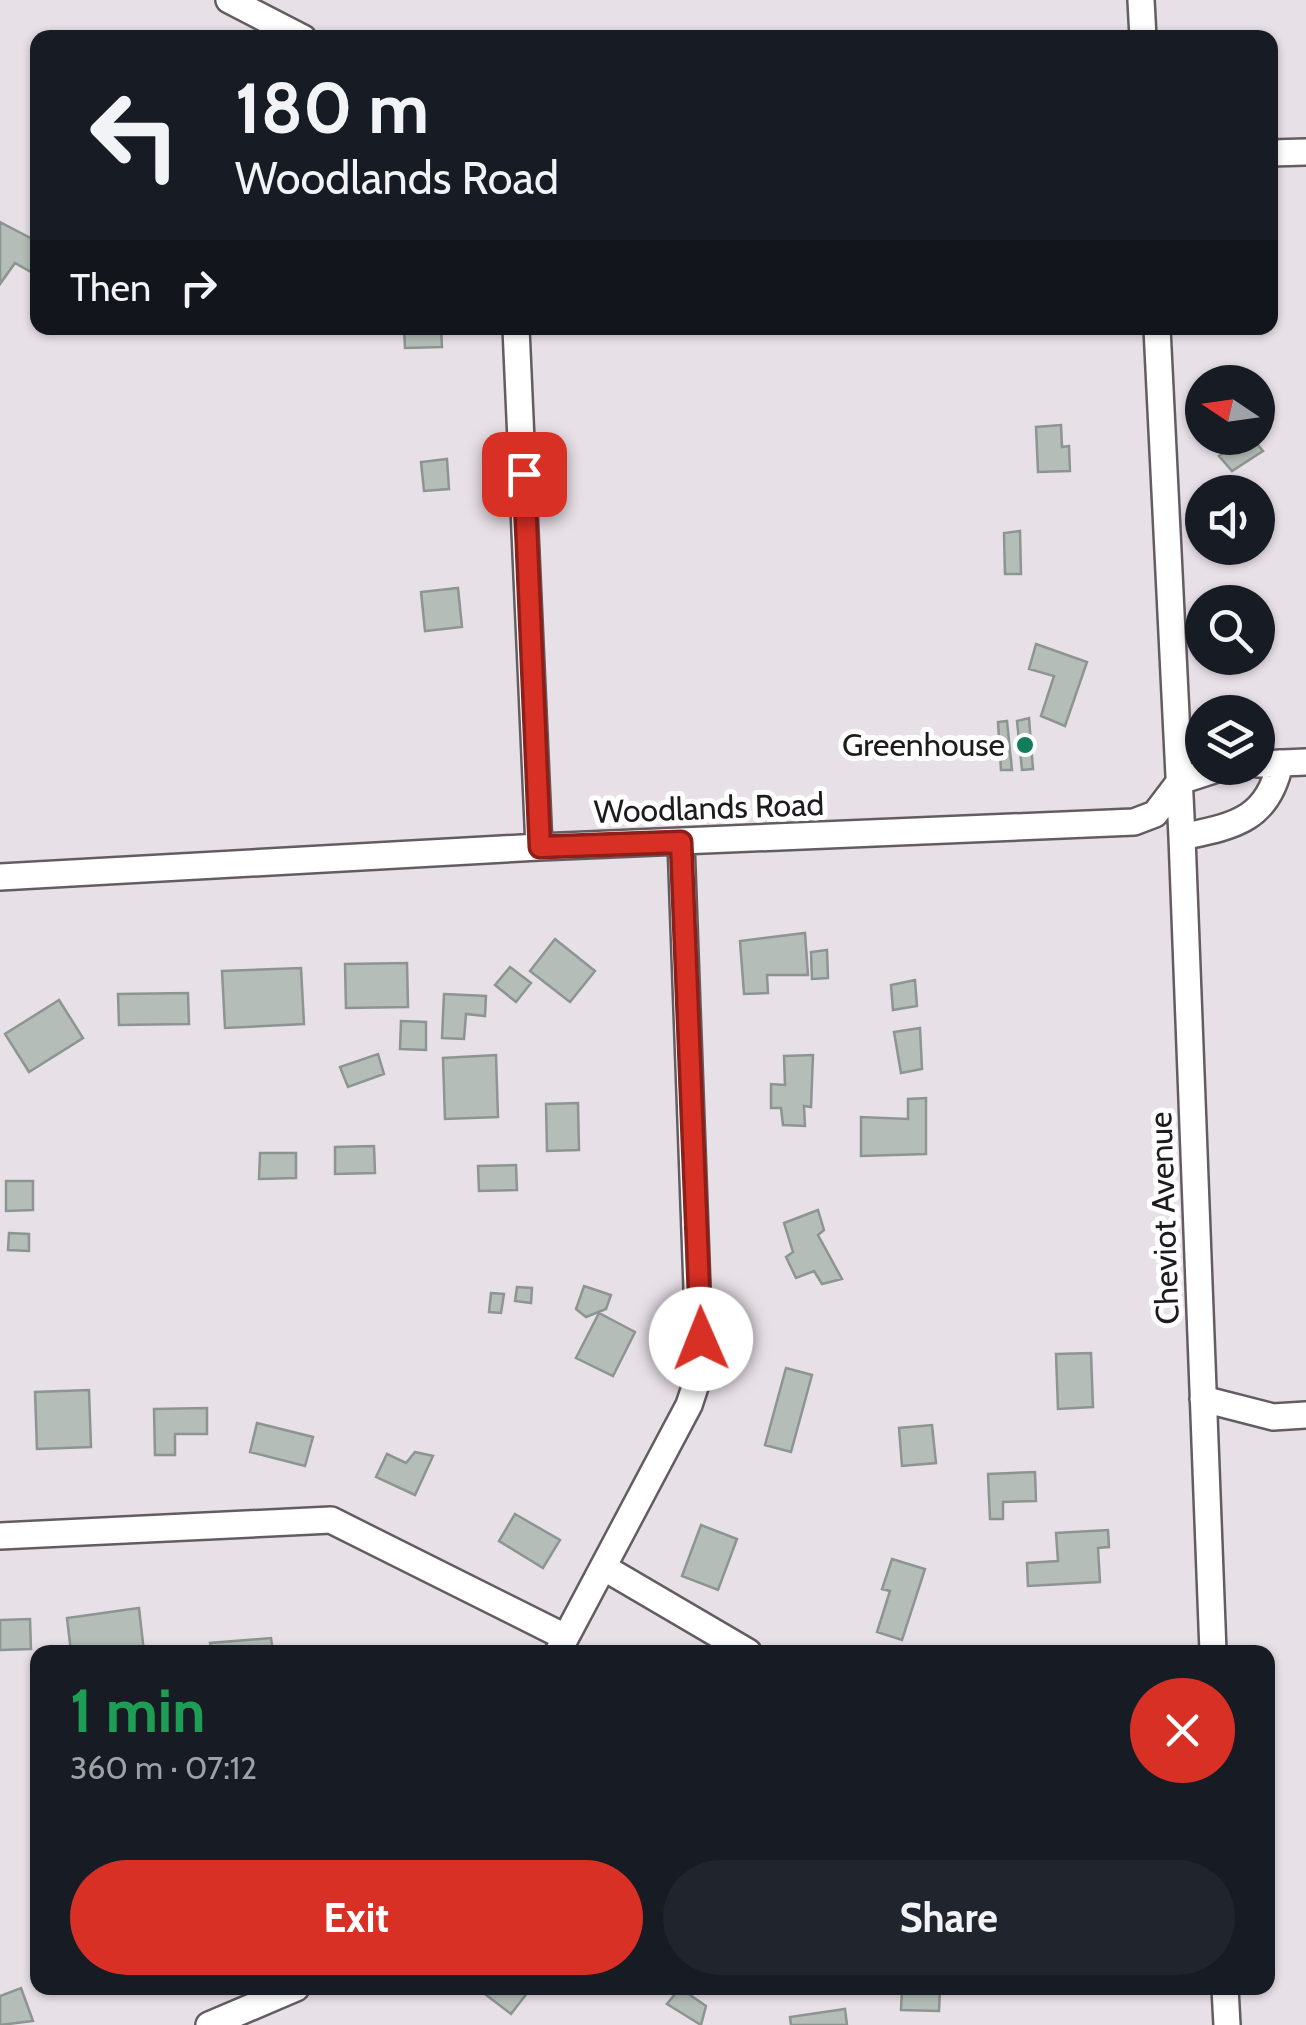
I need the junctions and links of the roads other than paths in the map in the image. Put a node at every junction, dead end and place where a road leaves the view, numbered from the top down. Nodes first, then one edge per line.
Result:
1 (230, 0) edge
2 (1141, 0) edge
3 (287, 30) edge
4 (1143, 30) edge
5 (1306, 152) edge
6 (1278, 153) edge
7 (516, 335) edge
8 (1157, 335) edge
9 (1281, 763) edge
10 (1185, 779) edge
11 (1180, 781) junction
12 (1182, 837) junction
13 (681, 842) junction
14 (540, 847) junction
15 (0, 877) edge
16 (1203, 1398) junction
17 (1306, 1416) edge
18 (0, 1536) edge
19 (603, 1566) junction
20 (562, 1645) edge
21 (736, 1645) edge
22 (1213, 1645) edge
23 (279, 1995) edge
24 (1226, 1995) edge
25 (208, 2025) edge
26 (1227, 2025) edge

1 - 3 street
2 - 4 street
5 - 6 street
7 - 14 street
8 - 11 street, Cheviot Avenue
9 - 12 street
10 - 11 street, Woodlands Road
11 - 12 street, Cheviot Avenue
11 - 13 street, Woodlands Road
12 - 16 street, Cheviot Avenue
13 - 14 street, Woodlands Road
13 - 19 street
14 - 15 street, Woodlands Road
16 - 17 street
16 - 22 street, Cheviot Avenue
18 - 20 street
19 - 20 street
19 - 21 street
23 - 25 street
24 - 26 street

